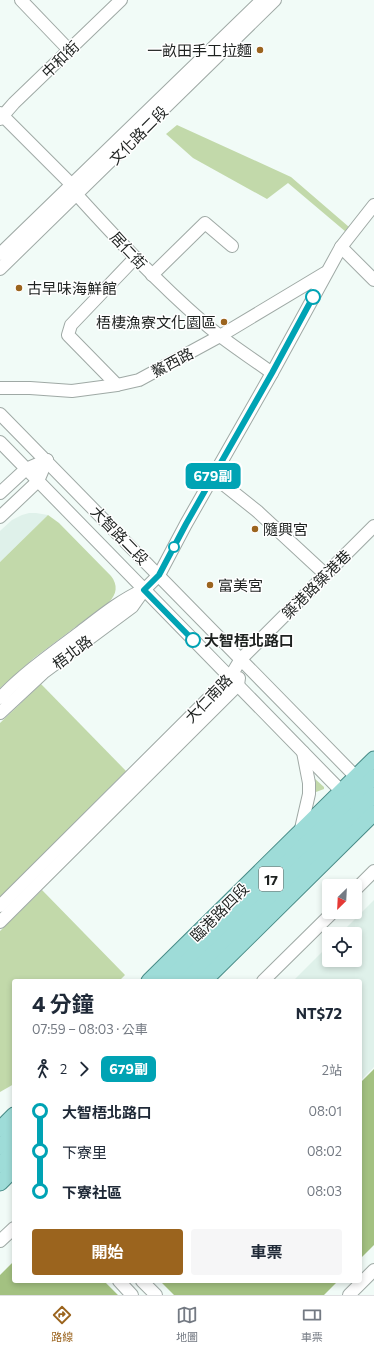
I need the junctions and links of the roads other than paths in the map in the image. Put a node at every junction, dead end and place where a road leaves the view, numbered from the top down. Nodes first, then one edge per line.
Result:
1 (21, 0) edge
2 (121, 0) edge
3 (262, 0) edge
4 (275, 0) edge
5 (69, 50) junction
6 (1, 116) edge
7 (74, 190) junction
8 (374, 205) edge
9 (232, 246) dead end
10 (341, 247) junction
11 (0, 254) edge
12 (136, 258) junction
13 (0, 269) edge
14 (326, 273) junction
15 (152, 275) junction
16 (374, 280) edge
17 (220, 336) junction
18 (272, 373) junction
19 (117, 385) junction
20 (0, 388) edge
21 (0, 414) edge
22 (0, 442) edge
23 (47, 460) junction
24 (26, 468) junction
25 (213, 476) junction
26 (38, 481) junction
27 (0, 493) edge
28 (0, 517) edge
29 (374, 526) edge
30 (325, 574) junction
31 (159, 575) junction
32 (144, 590) junction
33 (241, 659) junction
34 (234, 681) junction
35 (0, 698) edge
36 (0, 714) edge
37 (303, 752) junction
38 (374, 759) edge
39 (367, 784) edge
40 (361, 809) edge
41 (300, 833) junction
42 (374, 871) edge
43 (362, 883) edge
44 (0, 906) edge
45 (326, 919) edge
46 (0, 922) edge
47 (151, 979) edge
48 (170, 979) edge
49 (188, 979) edge
50 (206, 979) edge
51 (265, 979) edge
52 (12, 1122) edge
53 (7, 1140) edge
54 (6, 1165) edge
55 (0, 1183) edge
56 (12, 1230) edge
57 (0, 1241) edge
58 (374, 1270) edge
59 (362, 1282) edge
60 (121, 1283) edge
61 (144, 1283) edge
62 (361, 1283) edge
63 (132, 1295) edge
64 (156, 1295) edge
65 (349, 1295) edge

1 - 5 street
2 - 5 street, 中和街
3 - 7 street, 文化路二段
4 - 7 street, 文化路二段
5 - 6 street, 中和街
6 - 7 street, 居仁街
7 - 11 street, 文化路二段
7 - 12 street, 居仁街
7 - 13 street, 文化路二段
8 - 10 street, 梧北路
9 - 15 street
10 - 14 street, 梧北路
10 - 16 street
12 - 15 street, 居仁街
12 - 19 street
14 - 17 street, 鰲西路
14 - 18 street, 梧北路
15 - 17 street, 居仁街
17 - 18 street, 居仁街
17 - 19 street, 鰲西路
18 - 25 street, 梧北路
19 - 20 street, 鰲西路
21 - 23 street, 大智路二段
22 - 24 street, 大智路二段
23 - 24 street
23 - 26 street
23 - 31 street, 大智路二段
24 - 26 street, 大智路二段
24 - 27 street
25 - 30 street
25 - 31 street, 梧北路
26 - 28 street
26 - 32 street, 大智路二段
29 - 30 street, 築港路築港巷
30 - 33 street, 築港路築港巷
31 - 32 street, 梧北路
31 - 33 street, 大智路二段
32 - 34 street, 大智路二段
32 - 35 street, 梧北路
32 - 36 street, 梧北路
33 - 34 street, 大仁南路
33 - 39 street, 大智路二段
34 - 37 street, 大智路二段
34 - 44 street, 大仁南路
34 - 46 street, 大仁南路
37 - 40 street, 大智路二段
37 - 41 street
38 - 39 main road, 臨港路四段 / 17
39 - 40 main road, 臨港路四段 / 17
40 - 41 main road, 臨港路四段 / 17
40 - 48 main road, 臨港路四段 / 17
40 - 49 main road, 臨港路四段 / 17
40 - 50 main road, 臨港路四段 / 17
41 - 47 main road, 臨港路四段 / 17
42 - 43 street
45 - 51 street
52 - 53 main road
53 - 54 main road
54 - 55 main road
56 - 57 street
58 - 59 street
60 - 63 street
61 - 64 street
62 - 65 street

